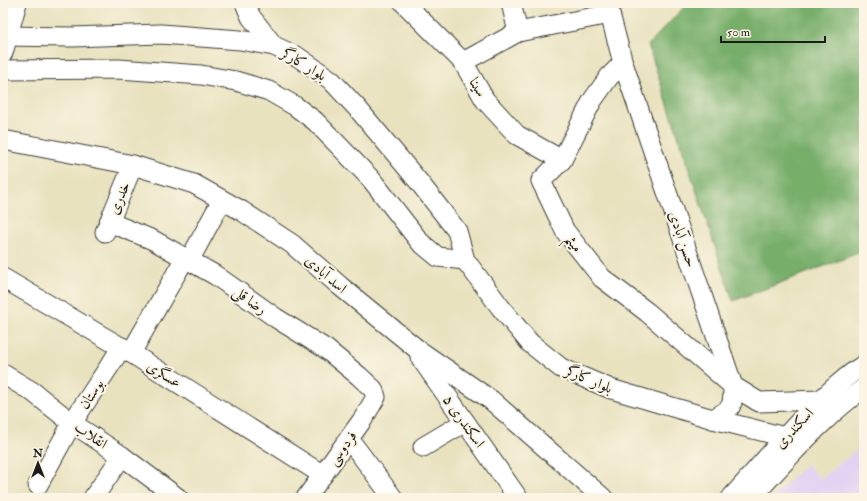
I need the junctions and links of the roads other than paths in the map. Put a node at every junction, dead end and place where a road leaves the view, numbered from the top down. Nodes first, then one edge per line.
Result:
1 (17, 3) edge
2 (245, 3) edge
3 (404, 3) edge
4 (511, 3) edge
5 (610, 9) edge
6 (518, 32) junction
7 (5, 42) edge
8 (274, 46) junction
9 (463, 62) junction
10 (623, 63) junction
11 (3, 70) edge
12 (3, 140) edge
13 (562, 160) junction
14 (134, 165) junction
15 (222, 200) junction
16 (107, 227) joint
17 (187, 260) junction
18 (465, 260) junction
19 (3, 278) edge
20 (411, 344) junction
21 (126, 350) junction
22 (864, 365) edge
23 (3, 374) edge
24 (734, 386) junction
25 (864, 388) edge
26 (376, 397) joint
27 (821, 400) junction
28 (712, 419) junction
29 (465, 422) junction
30 (72, 423) junction
31 (348, 439) junction
32 (791, 443) junction
33 (423, 447) dead end
34 (122, 456) junction
35 (323, 475) junction
36 (38, 485) dead end
37 (93, 498) edge
38 (178, 498) edge
39 (306, 498) edge
40 (393, 498) edge
41 (518, 498) edge
42 (603, 498) edge
43 (731, 498) edge
44 (752, 498) edge

1 - 7 street
2 - 8 street
3 - 9 street, سینا
4 - 6 street
5 - 6 street
5 - 10 street, حسن آبادی
6 - 9 street
7 - 8 street, بلوار کارگر
8 - 18 street, بلوار کارگر
9 - 13 street, سینا
10 - 13 street, میثم
10 - 24 street, حسن آبادی
11 - 18 street
12 - 14 street, اسد آبادی
13 - 24 street, میثم
14 - 15 street, اسد آبادی
14 - 16 street, خدری
15 - 17 street, بوستان
15 - 20 street, اسد آبادی
16 - 17 street, رضا قلی
17 - 21 street, بوستان
17 - 26 street, رضا قلی
18 - 28 street, بلوار کارگر
19 - 21 street, عسگری
20 - 29 street, اسکندری ۵
20 - 42 street, اسد آبادی
21 - 30 street, بوستان
21 - 35 street, عسگری
22 - 27 street, اسکندری
23 - 30 street, انقلاب
24 - 27 street
24 - 28 street
25 - 32 street, اسکندری
26 - 31 street, فردوسی
27 - 32 street, اسکندری
28 - 32 street, بلوار کارگر
29 - 33 street
29 - 41 street, اسکندری ۵
30 - 34 street, انقلاب
30 - 36 street, بوستان
31 - 35 street, فردوسی
31 - 40 street
32 - 43 street, اسکندری
32 - 44 street, اسکندری
34 - 37 street
34 - 38 street, انقلاب
35 - 39 street, فردوسی

